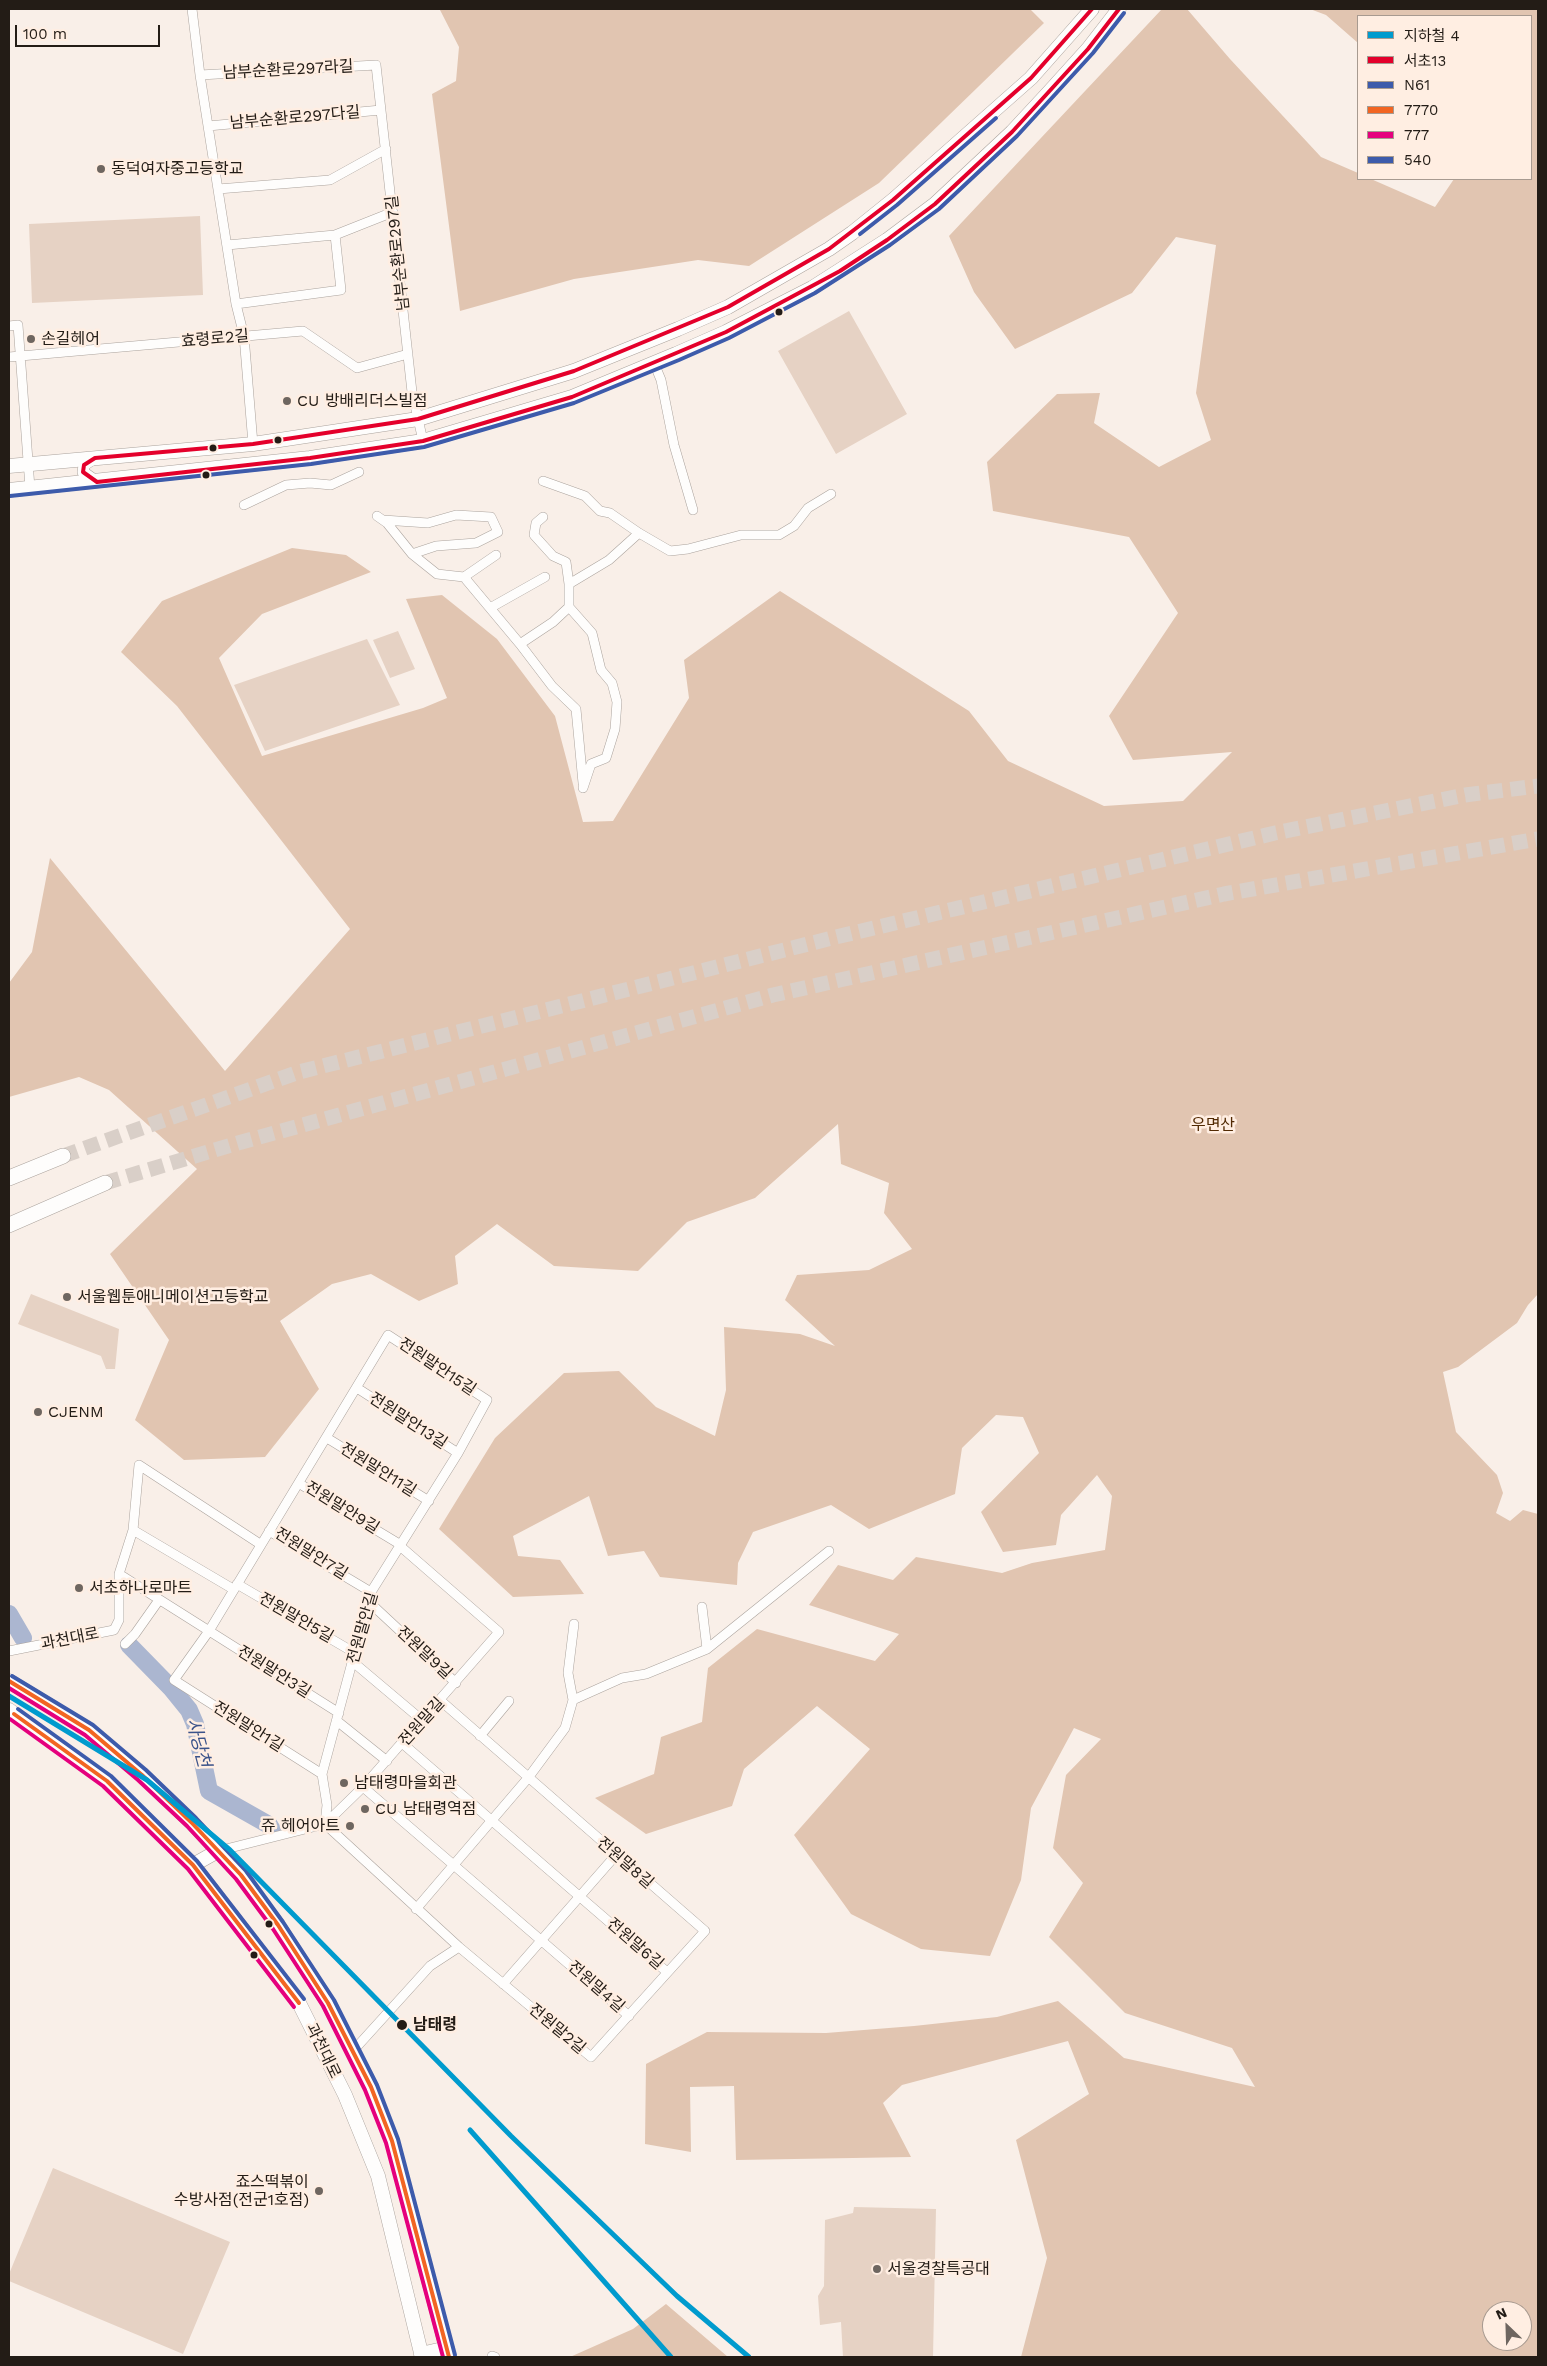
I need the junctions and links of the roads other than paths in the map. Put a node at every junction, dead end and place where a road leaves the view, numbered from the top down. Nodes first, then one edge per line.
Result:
1 (192, 9) edge
2 (1092, 9) edge
3 (1119, 9) edge
4 (376, 65) joint
5 (200, 75) junction
6 (381, 110) junction
7 (208, 126) junction
8 (386, 149) junction
9 (218, 189) junction
10 (393, 212) junction
11 (335, 235) junction
12 (227, 245) junction
13 (236, 304) junction
14 (9, 326) edge
15 (244, 336) junction
16 (408, 354) junction
17 (19, 356) junction
18 (9, 357) edge
19 (654, 364) junction
20 (418, 419) junction
21 (424, 441) junction
22 (253, 444) junction
23 (95, 458) junction
24 (29, 464) junction
25 (9, 466) edge
26 (359, 472) dead end
27 (543, 480) dead end
28 (96, 482) junction
29 (30, 488) junction
30 (9, 490) edge
31 (831, 494) dead end
32 (244, 505) dead end
33 (693, 510) dead end
34 (543, 517) dead end
35 (639, 533) junction
36 (412, 554) junction
37 (496, 555) dead end
38 (464, 577) junction
39 (545, 577) dead end
40 (569, 584) junction
41 (568, 607) junction
42 (490, 608) junction
43 (520, 644) junction
44 (63, 1156) tunnel mouth
45 (9, 1178) edge
46 (105, 1183) tunnel mouth
47 (9, 1226) edge
48 (357, 1388) junction
49 (487, 1400) joint
50 (327, 1438) junction
51 (458, 1454) junction
52 (139, 1465) joint
53 (300, 1484) junction
54 (429, 1501) junction
55 (133, 1530) junction
56 (269, 1532) junction
57 (260, 1544) junction
58 (400, 1545) junction
59 (829, 1551) dead end
60 (119, 1574) junction
61 (235, 1586) junction
62 (371, 1592) junction
63 (159, 1600) junction
64 (369, 1602) junction
65 (702, 1607) dead end
66 (574, 1624) dead end
67 (209, 1631) junction
68 (125, 1644) dead end
69 (707, 1649) junction
70 (9, 1651) edge
71 (354, 1657) junction
72 (9, 1681) edge
73 (456, 1683) junction
74 (573, 1700) junction
75 (441, 1701) junction
76 (510, 1701) dead end
77 (9, 1710) edge
78 (338, 1717) junction
79 (423, 1721) junction
80 (480, 1736) junction
81 (402, 1743) junction
82 (387, 1761) junction
83 (322, 1774) junction
84 (528, 1778) junction
85 (363, 1787) junction
86 (492, 1820) junction
87 (325, 1824) junction
88 (218, 1851) junction
89 (616, 1855) junction
90 (454, 1864) junction
91 (193, 1865) junction
92 (580, 1896) junction
93 (416, 1908) junction
94 (541, 1940) junction
95 (459, 1947) junction
96 (689, 1950) joint
97 (667, 1972) junction
98 (503, 1984) junction
99 (629, 2016) junction
100 (353, 2050) junction
101 (448, 2353) edge
102 (422, 2356) edge

1 - 5 street
2 - 20 main road
3 - 19 main road
4 - 5 street, 남부순환로297라길
4 - 6 street, 남부순환로297길
5 - 7 street
6 - 7 street, 남부순환로297다길
6 - 8 street, 남부순환로297길
7 - 9 street
8 - 9 street
8 - 10 street, 남부순환로297길
9 - 12 street
10 - 11 street
10 - 16 street, 남부순환로297길
11 - 12 street
11 - 13 street
12 - 13 street
13 - 15 street
14 - 17 street
15 - 16 street, 효령로2길
15 - 17 street, 효령로2길
15 - 22 street
16 - 20 street, 남부순환로297길
17 - 18 street, 효령로2길
17 - 24 street
19 - 21 main road
19 - 33 street
20 - 21 street, 남부순환로297길
20 - 22 main road
21 - 28 main road
22 - 23 main road
23 - 24 main road
23 - 28 main road
24 - 25 main road
24 - 29 street
26 - 32 street
27 - 35 street
28 - 29 main road
29 - 30 main road
31 - 35 street
34 - 40 street
35 - 40 street
36 - 36 street
36 - 38 street
37 - 38 street
38 - 42 street
39 - 42 street
40 - 41 street
41 - 43 street
41 - 43 street
42 - 43 street
44 - 45 highway
46 - 47 highway
48 - 49 street, 전원말안15길
48 - 50 street, 전원말안11길
48 - 51 street, 전원말안13길
49 - 51 street, 전원말안길
50 - 53 street, 전원말안9길
50 - 54 street, 전원말안11길
51 - 54 street, 전원말안길
52 - 55 street, 과천대로
52 - 57 street, 전원말안7길
53 - 56 street, 전원말안7길
53 - 58 street, 전원말안9길
54 - 58 street, 전원말안길
55 - 60 street, 과천대로
55 - 61 street, 전원말안5길
56 - 57 street
56 - 62 street, 전원말안7길
57 - 61 street
58 - 62 street, 전원말안길
58 - 73 street, 전원말길
59 - 69 street
60 - 63 street, 전원말안3길
60 - 70 street, 과천대로
61 - 67 street
61 - 71 street, 전원말안5길
62 - 64 street, 전원말안길
63 - 67 street, 전원말안3길
63 - 68 street
64 - 71 street, 전원말안길
64 - 73 street, 전원말9길
65 - 69 street
66 - 74 street
67 - 78 street, 전원말안3길
67 - 83 street, 전원말안1길
69 - 74 street
71 - 78 street, 전원말안길
71 - 79 street, 전원말안5길
72 - 88 main road, 과천대로
73 - 75 street, 전원말길
74 - 84 street
75 - 79 street, 전원말길
75 - 80 street, 전원말8길
76 - 80 street
77 - 91 main road, 과천대로
78 - 82 street, 전원말안3길
78 - 83 street, 전원말안길
79 - 81 street, 전원말길
80 - 84 street, 전원말8길
81 - 82 street, 전원말길
81 - 86 street, 전원말6길
82 - 85 street, 전원말길
83 - 87 street, 전원말안길
84 - 86 street
84 - 89 street, 전원말8길
85 - 87 street, 전원말길
85 - 90 street, 전원말4길
86 - 90 street
86 - 92 street, 전원말6길
87 - 88 street
87 - 93 street, 전원말2길
88 - 91 main road
88 - 100 main road, 과천대로
89 - 92 street
89 - 96 street, 전원말8길
90 - 93 street
90 - 94 street, 전원말4길
91 - 102 main road, 과천대로
92 - 94 street
92 - 97 street, 전원말6길
93 - 95 street, 전원말2길
94 - 98 street
94 - 99 street, 전원말4길
95 - 98 street, 전원말2길
95 - 100 street, 과천대로
96 - 97 street, 전원말6길
97 - 99 street, 전원말4길
98 - 99 street, 전원말2길
100 - 101 main road, 과천대로
101 - 102 main road

